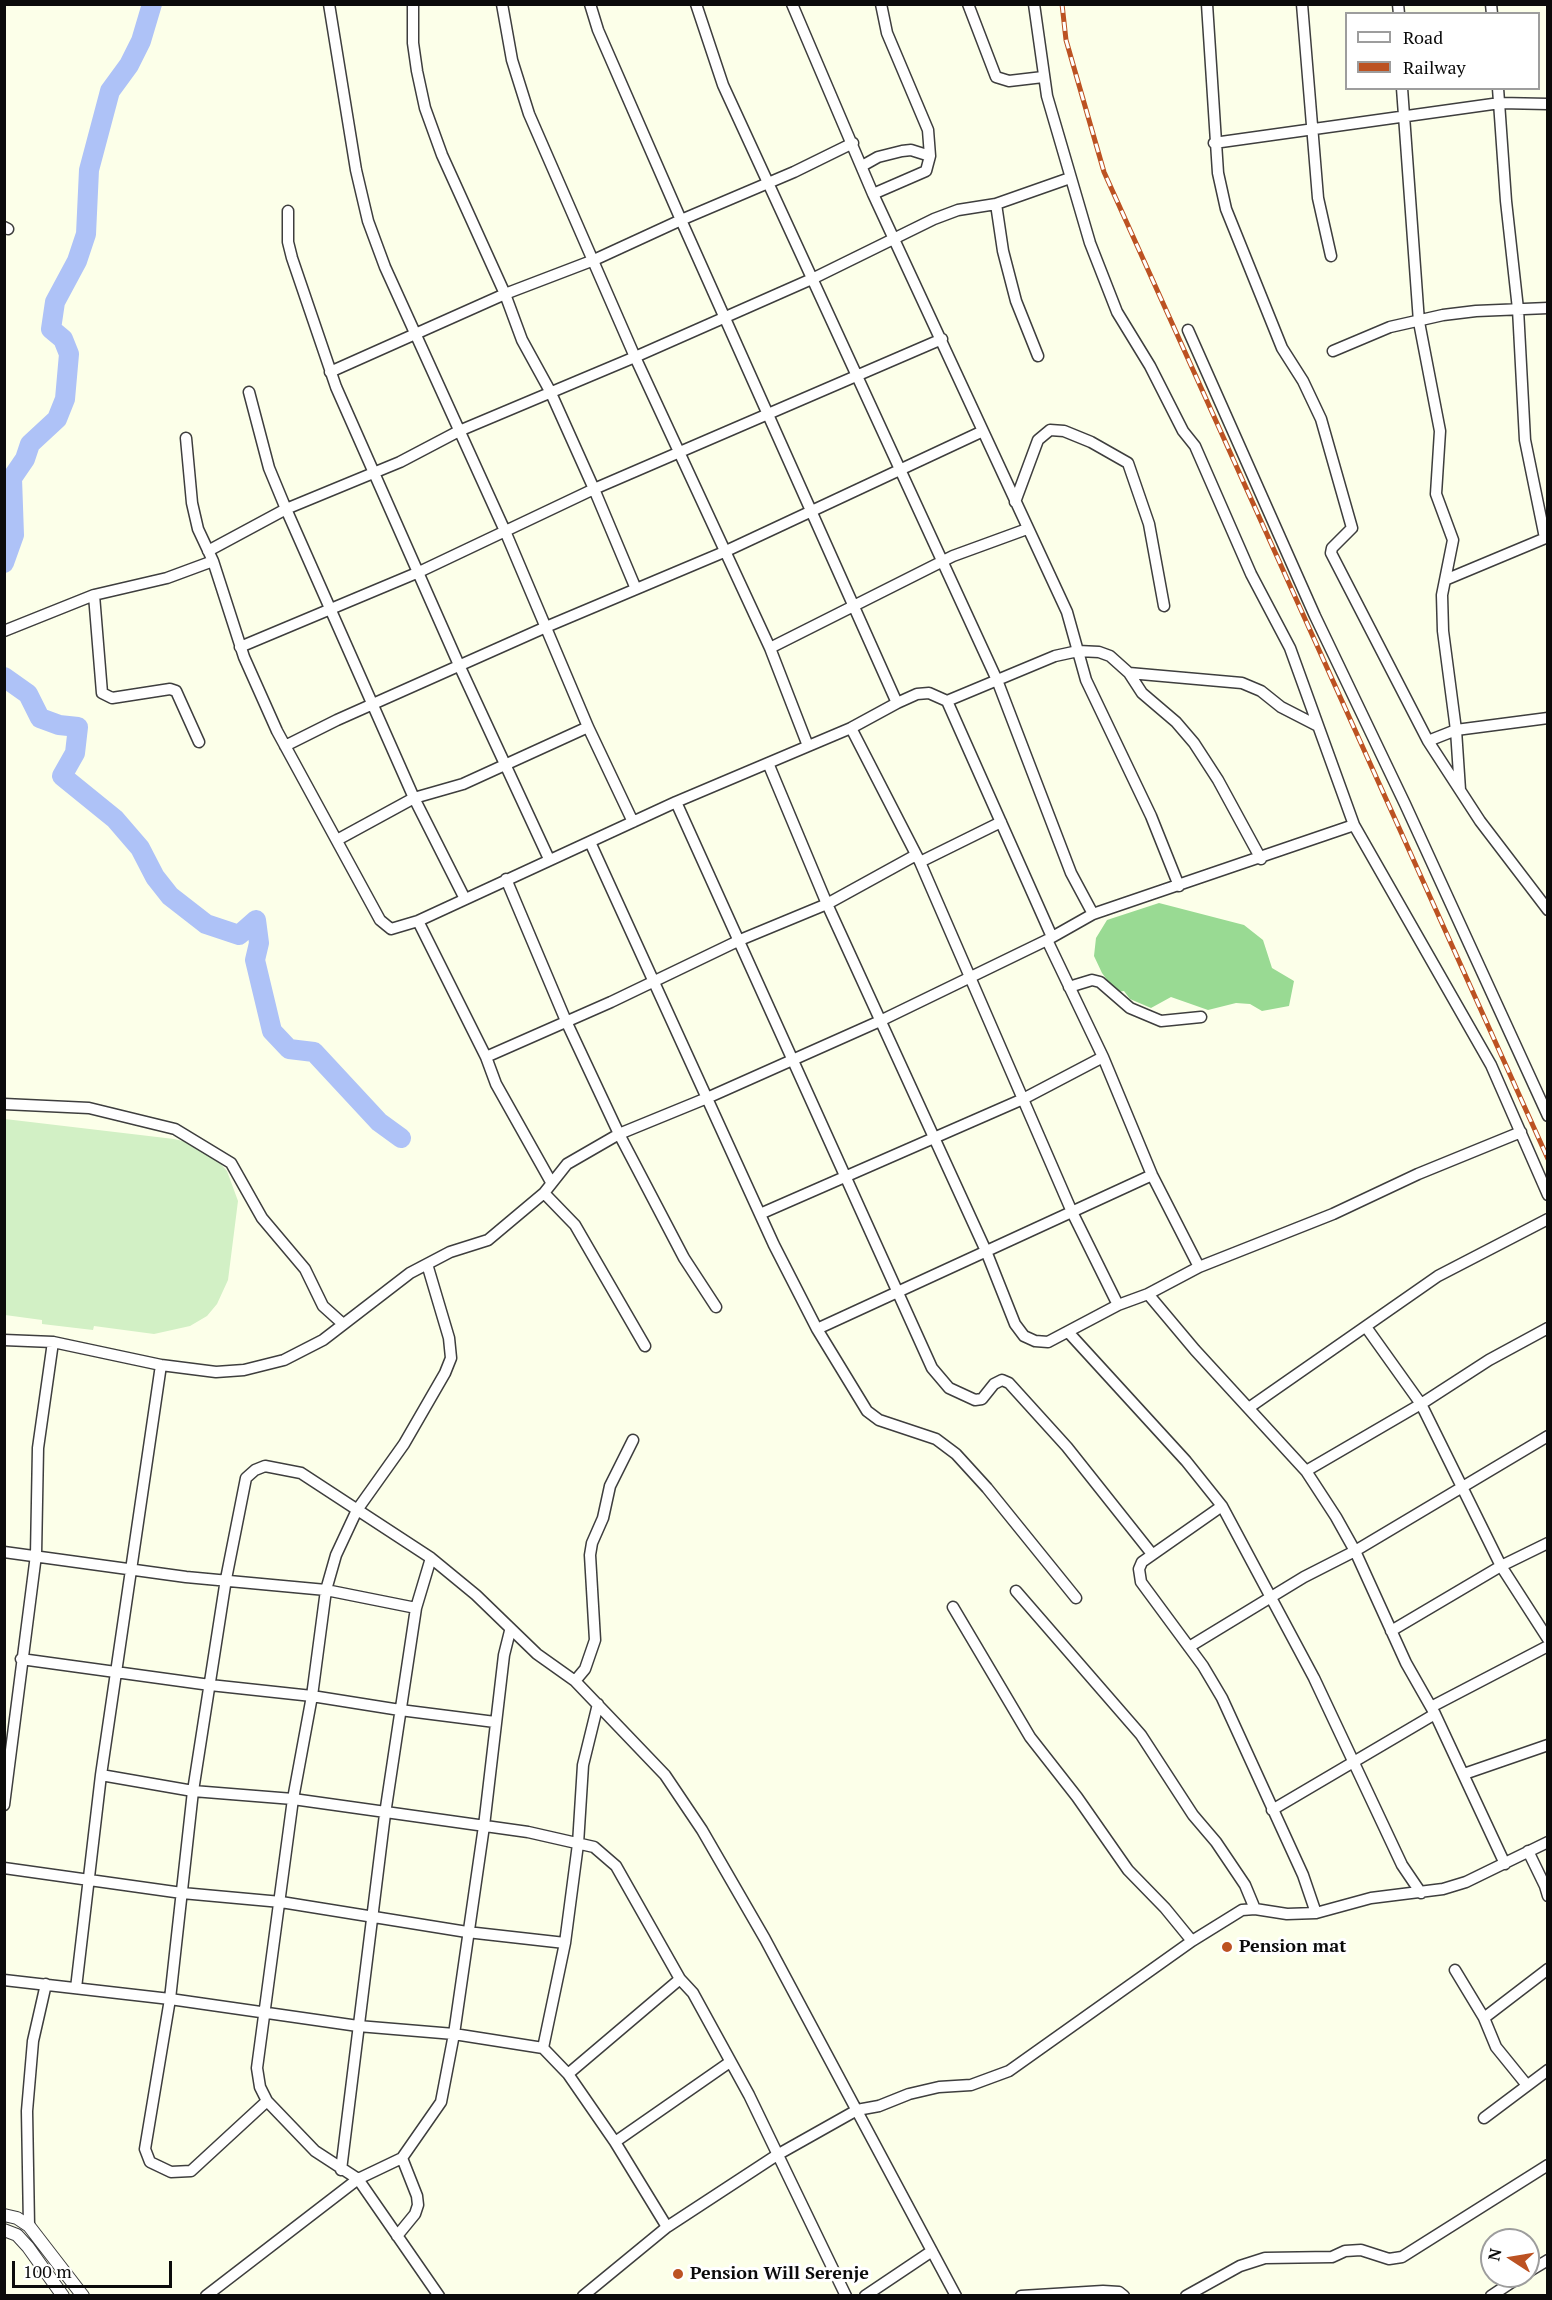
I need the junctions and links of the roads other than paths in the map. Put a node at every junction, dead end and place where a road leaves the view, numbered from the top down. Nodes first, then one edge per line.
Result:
1 (329, 4) edge
2 (413, 4) edge
3 (502, 4) edge
4 (590, 4) edge
5 (696, 4) edge
6 (792, 4) edge
7 (881, 4) edge
8 (968, 4) edge
9 (1034, 4) edge
10 (1207, 4) edge
11 (1302, 4) edge
12 (1043, 77) junction
13 (1402, 90) edge
14 (1498, 90) edge
15 (1500, 103) junction
16 (1548, 104) edge
17 (1403, 117) junction
18 (1312, 128) junction
19 (853, 143) junction
20 (1214, 143) junction
21 (930, 156) junction
22 (862, 166) junction
23 (1070, 178) junction
24 (767, 183) junction
25 (873, 194) junction
26 (996, 204) junction
27 (288, 211) dead end
28 (681, 219) junction
29 (894, 240) junction
30 (1331, 256) dead end
31 (594, 260) junction
32 (814, 278) junction
33 (505, 294) junction
34 (1548, 308) edge
35 (1518, 309) junction
36 (724, 316) junction
37 (1419, 322) junction
38 (1188, 330) dead end
39 (417, 336) junction
40 (942, 339) junction
41 (1333, 351) dead end
42 (1038, 356) dead end
43 (635, 357) junction
44 (330, 372) junction
45 (856, 376) junction
46 (550, 391) junction
47 (249, 392) dead end
48 (770, 415) junction
49 (459, 430) junction
50 (983, 431) junction
51 (186, 438) dead end
52 (680, 453) junction
53 (898, 470) junction
54 (373, 473) junction
55 (594, 489) junction
56 (1015, 502) junction
57 (286, 509) junction
58 (811, 511) junction
59 (1028, 529) junction
60 (505, 531) junction
61 (1546, 537) edge
62 (724, 552) junction
63 (211, 556) junction
64 (941, 562) junction
65 (419, 572) junction
66 (1445, 580) junction
67 (636, 589) junction
68 (94, 595) junction
69 (855, 606) junction
70 (1164, 606) dead end
71 (330, 608) junction
72 (546, 627) junction
73 (4, 631) edge
74 (240, 647) junction
75 (770, 648) junction
76 (1078, 651) junction
77 (459, 665) junction
78 (1129, 673) junction
79 (998, 680) junction
80 (947, 701) junction
81 (897, 703) junction
82 (373, 706) junction
83 (1548, 718) edge
84 (1318, 726) junction
85 (588, 727) junction
86 (851, 728) junction
87 (1456, 730) junction
88 (1428, 741) junction
89 (199, 742) dead end
90 (285, 746) junction
91 (808, 746) junction
92 (768, 763) junction
93 (507, 765) junction
94 (1460, 790) junction
95 (414, 798) junction
96 (676, 802) junction
97 (633, 822) junction
98 (1001, 822) junction
99 (1354, 825) junction
100 (337, 840) junction
101 (590, 842) junction
102 (549, 859) junction
103 (918, 859) junction
104 (1260, 859) junction
105 (506, 879) junction
106 (1179, 886) junction
107 (464, 897) junction
108 (827, 904) junction
109 (1548, 910) edge
110 (1093, 914) junction
111 (418, 921) junction
112 (1049, 938) junction
113 (740, 940) junction
114 (969, 978) junction
115 (654, 981) junction
116 (1069, 987) junction
117 (1201, 1017) dead end
118 (566, 1021) junction
119 (880, 1021) junction
120 (486, 1057) junction
121 (1103, 1057) junction
122 (794, 1058) junction
123 (707, 1098) junction
124 (1023, 1099) junction
125 (4, 1104) edge
126 (1548, 1116) edge
127 (1521, 1131) junction
128 (619, 1134) junction
129 (933, 1140) junction
130 (1152, 1174) junction
131 (846, 1175) junction
132 (552, 1182) junction
133 (544, 1193) junction
134 (1548, 1195) edge
135 (1072, 1212) junction
136 (760, 1214) junction
137 (1548, 1219) edge
138 (986, 1251) junction
139 (427, 1264) junction
140 (1198, 1267) junction
141 (896, 1293) junction
142 (1148, 1294) junction
143 (1118, 1305) junction
144 (716, 1307) dead end
145 (342, 1324) junction
146 (1366, 1327) junction
147 (1548, 1328) edge
148 (817, 1329) junction
149 (1069, 1333) junction
150 (4, 1340) edge
151 (53, 1342) junction
152 (645, 1346) dead end
153 (161, 1365) junction
154 (1421, 1404) junction
155 (1250, 1407) junction
156 (1548, 1436) edge
157 (633, 1440) dead end
158 (1306, 1471) junction
159 (1463, 1486) junction
160 (1221, 1506) junction
161 (357, 1510) junction
162 (1548, 1544) edge
163 (1355, 1551) junction
164 (4, 1552) edge
165 (1152, 1554) junction
166 (36, 1555) junction
167 (431, 1558) junction
168 (1501, 1566) junction
169 (131, 1568) junction
170 (226, 1579) junction
171 (326, 1590) junction
172 (1016, 1591) dead end
173 (1272, 1597) junction
174 (1076, 1598) dead end
175 (953, 1607) dead end
176 (416, 1608) junction
177 (510, 1631) junction
178 (1391, 1631) junction
179 (1548, 1639) edge
180 (1548, 1646) edge
181 (1189, 1647) junction
182 (21, 1659) junction
183 (117, 1671) junction
184 (574, 1682) junction
185 (210, 1685) junction
186 (312, 1695) junction
187 (598, 1704) junction
188 (400, 1710) junction
189 (1433, 1710) junction
190 (495, 1722) junction
191 (1548, 1745) edge
192 (1355, 1763) junction
193 (1464, 1774) junction
194 (100, 1775) junction
195 (193, 1791) junction
196 (293, 1799) junction
197 (4, 1805) edge
198 (1272, 1810) junction
199 (385, 1814) junction
200 (484, 1826) junction
201 (1548, 1842) edge
202 (578, 1844) junction
203 (1528, 1851) junction
204 (1504, 1864) junction
205 (4, 1868) edge
206 (89, 1878) junction
207 (182, 1893) junction
208 (1421, 1893) junction
209 (1548, 1896) edge
210 (281, 1902) junction
211 (1255, 1909) junction
212 (1316, 1912) junction
213 (371, 1916) junction
214 (467, 1932) junction
215 (1192, 1941) junction
216 (565, 1943) junction
217 (1548, 1969) edge
218 (1455, 1970) dead end
219 (680, 1979) junction
220 (4, 1980) edge
221 (46, 1984) junction
222 (76, 1988) junction
223 (170, 1999) junction
224 (264, 2012) junction
225 (1484, 2018) junction
226 (358, 2026) junction
227 (454, 2034) junction
228 (543, 2048) junction
229 (730, 2062) junction
230 (1548, 2070) edge
231 (568, 2074) junction
232 (1526, 2084) junction
233 (267, 2101) junction
234 (857, 2110) junction
235 (1484, 2118) dead end
236 (615, 2142) junction
237 (777, 2156) junction
238 (402, 2158) junction
239 (1548, 2165) edge
240 (341, 2170) junction
241 (358, 2180) junction
242 (4, 2215) edge
243 (28, 2226) junction
244 (667, 2227) junction
245 (4, 2230) edge
246 (397, 2236) junction
247 (932, 2251) junction
248 (63, 2295) edge
249 (83, 2295) edge
250 (206, 2295) edge
251 (439, 2295) edge
252 (583, 2295) edge
253 (846, 2295) edge
254 (865, 2295) edge
255 (956, 2295) edge
256 (1021, 2295) edge
257 (1124, 2295) edge
258 (1186, 2295) edge

1 - 39 street
2 - 33 street
3 - 31 street
4 - 28 street
5 - 24 street
6 - 19 street
7 - 21 street
8 - 12 street
9 - 12 street
10 - 20 street
11 - 18 street
12 - 23 street
13 - 17 street
14 - 15 street
15 - 16 street
15 - 17 street
15 - 35 street
17 - 18 street
17 - 37 street
18 - 20 street
18 - 30 street
19 - 22 street
19 - 24 street
20 - 88 street
21 - 22 street
21 - 25 street
22 - 25 street
23 - 26 street
23 - 84 street
24 - 28 street
24 - 32 street
25 - 29 street
26 - 29 street
26 - 42 street
27 - 44 street
28 - 31 street
28 - 36 street
29 - 32 street
29 - 40 street
31 - 33 street
31 - 43 street
32 - 36 street
32 - 45 street
33 - 39 street
33 - 46 street
34 - 35 street
35 - 37 street
35 - 61 street
36 - 43 street
36 - 48 street
37 - 41 street
37 - 66 street
38 - 126 street
39 - 44 street
39 - 49 street
40 - 45 street
40 - 50 street
43 - 46 street
43 - 52 street
44 - 54 street
45 - 48 street
45 - 53 street
46 - 49 street
46 - 55 street
47 - 57 street
48 - 52 street
48 - 58 street
49 - 54 street
49 - 60 street
50 - 53 street
50 - 56 street
51 - 63 street
52 - 55 street
52 - 62 street
53 - 58 street
53 - 64 street
54 - 57 street
54 - 65 street
55 - 60 street
55 - 67 street
56 - 59 street
56 - 70 street
57 - 63 street
57 - 71 street
58 - 62 street
58 - 69 street
59 - 64 street
59 - 76 street
60 - 65 street
60 - 72 street
61 - 66 street
62 - 67 street
62 - 75 street
63 - 68 street
63 - 74 street
64 - 69 street
64 - 79 street
65 - 71 street
65 - 77 street
66 - 87 street
67 - 72 street
68 - 73 street
68 - 89 street
69 - 75 street
69 - 81 street
71 - 74 street
71 - 82 street
72 - 77 street
72 - 85 street
74 - 90 street
75 - 91 street
76 - 78 street
76 - 79 street
76 - 106 street
77 - 82 street
77 - 93 street
78 - 84 street
78 - 104 street
79 - 80 street
79 - 110 street
80 - 81 street
80 - 98 street
81 - 86 street
82 - 90 street
82 - 95 street
83 - 87 street
84 - 99 street
85 - 93 street
85 - 97 street
86 - 91 street
86 - 103 street
87 - 88 street
87 - 94 street
88 - 94 street
90 - 100 street
91 - 92 street
92 - 96 street
92 - 108 street
93 - 95 street
93 - 102 street
94 - 109 street
95 - 100 street
95 - 107 street
96 - 97 street
96 - 113 street
97 - 101 street
98 - 103 street
98 - 112 street
99 - 104 street
99 - 127 street
100 - 111 street
101 - 102 street
101 - 115 street
102 - 105 street
103 - 108 street
103 - 114 street
104 - 106 street
105 - 107 street
105 - 118 street
106 - 110 street
107 - 111 street
108 - 113 street
108 - 119 street
110 - 112 street
111 - 120 street
112 - 114 street
112 - 116 street
113 - 115 street
113 - 122 street
114 - 119 street
114 - 124 street
115 - 118 street
115 - 123 street
116 - 117 street
116 - 121 street
118 - 120 street
118 - 128 street
119 - 122 street
119 - 129 street
120 - 132 street
121 - 124 street
121 - 130 street
122 - 123 street
122 - 131 street
123 - 128 street
123 - 136 street
124 - 129 street
124 - 135 street
125 - 145 street
127 - 134 street
127 - 140 street
128 - 132 street
128 - 144 street
129 - 131 street
129 - 138 street
130 - 135 street
130 - 140 street
131 - 136 street
131 - 141 street
132 - 133 street
133 - 139 street
133 - 152 street
135 - 138 street
135 - 143 street
136 - 148 street
137 - 146 street
138 - 141 street
138 - 149 street
139 - 145 street
139 - 161 street
140 - 142 street
141 - 148 street
141 - 165 street
142 - 143 street
142 - 155 street
143 - 149 street
145 - 153 street
146 - 154 street
146 - 155 street
147 - 154 street
148 - 174 street
149 - 160 street
150 - 151 street
151 - 153 street
151 - 166 street
153 - 169 street
154 - 158 street
154 - 159 street
155 - 158 street
156 - 159 street
157 - 184 street
158 - 163 street
159 - 163 street
159 - 168 street
160 - 165 street
160 - 173 street
161 - 167 street
161 - 170 street
161 - 171 street
162 - 168 street
163 - 173 street
163 - 178 street
164 - 166 street
165 - 181 street
166 - 169 street
166 - 182 street
167 - 176 street
167 - 177 street
168 - 178 street
168 - 179 street
169 - 170 street
169 - 183 street
170 - 171 street
170 - 185 street
171 - 176 street
171 - 186 street
172 - 211 street
173 - 181 street
173 - 192 street
175 - 215 street
176 - 188 street
177 - 184 street
177 - 190 street
178 - 189 street
180 - 189 street
181 - 198 street
182 - 183 street
182 - 197 street
183 - 185 street
183 - 194 street
184 - 187 street
185 - 186 street
185 - 195 street
186 - 188 street
186 - 196 street
187 - 202 street
187 - 234 street
188 - 190 street
188 - 199 street
189 - 192 street
189 - 193 street
190 - 200 street
191 - 193 street
192 - 198 street
192 - 208 street
193 - 204 street
194 - 195 street
194 - 206 street
195 - 196 street
195 - 207 street
196 - 199 street
196 - 210 street
198 - 212 street
199 - 200 street
199 - 213 street
200 - 202 street
200 - 214 street
201 - 203 street
202 - 216 street
202 - 219 street
203 - 204 street
203 - 209 street
204 - 208 street
205 - 206 street
206 - 207 street
206 - 222 street
207 - 210 street
207 - 223 street
208 - 212 street
210 - 213 street
210 - 224 street
211 - 212 street
211 - 215 street
213 - 214 street
213 - 226 street
214 - 216 street
214 - 227 street
215 - 234 street
216 - 228 street
217 - 225 street
218 - 225 street
219 - 229 street
219 - 231 street
220 - 221 street
221 - 222 street
221 - 243 street
222 - 223 street
223 - 224 street
223 - 233 street
224 - 226 street
224 - 233 street
225 - 232 street
226 - 227 street
226 - 240 street
227 - 228 street
227 - 238 street
228 - 231 street
229 - 236 street
229 - 237 street
230 - 232 street
231 - 236 street
232 - 235 street
233 - 240 street
234 - 237 street
234 - 247 street
236 - 244 street
237 - 244 street
237 - 253 street
238 - 241 street
238 - 246 street
239 - 258 street
240 - 241 street
241 - 246 street
241 - 250 street
242 - 243 street
243 - 249 street
244 - 252 street
245 - 248 street
246 - 251 street
247 - 254 street
247 - 255 street
256 - 257 street

